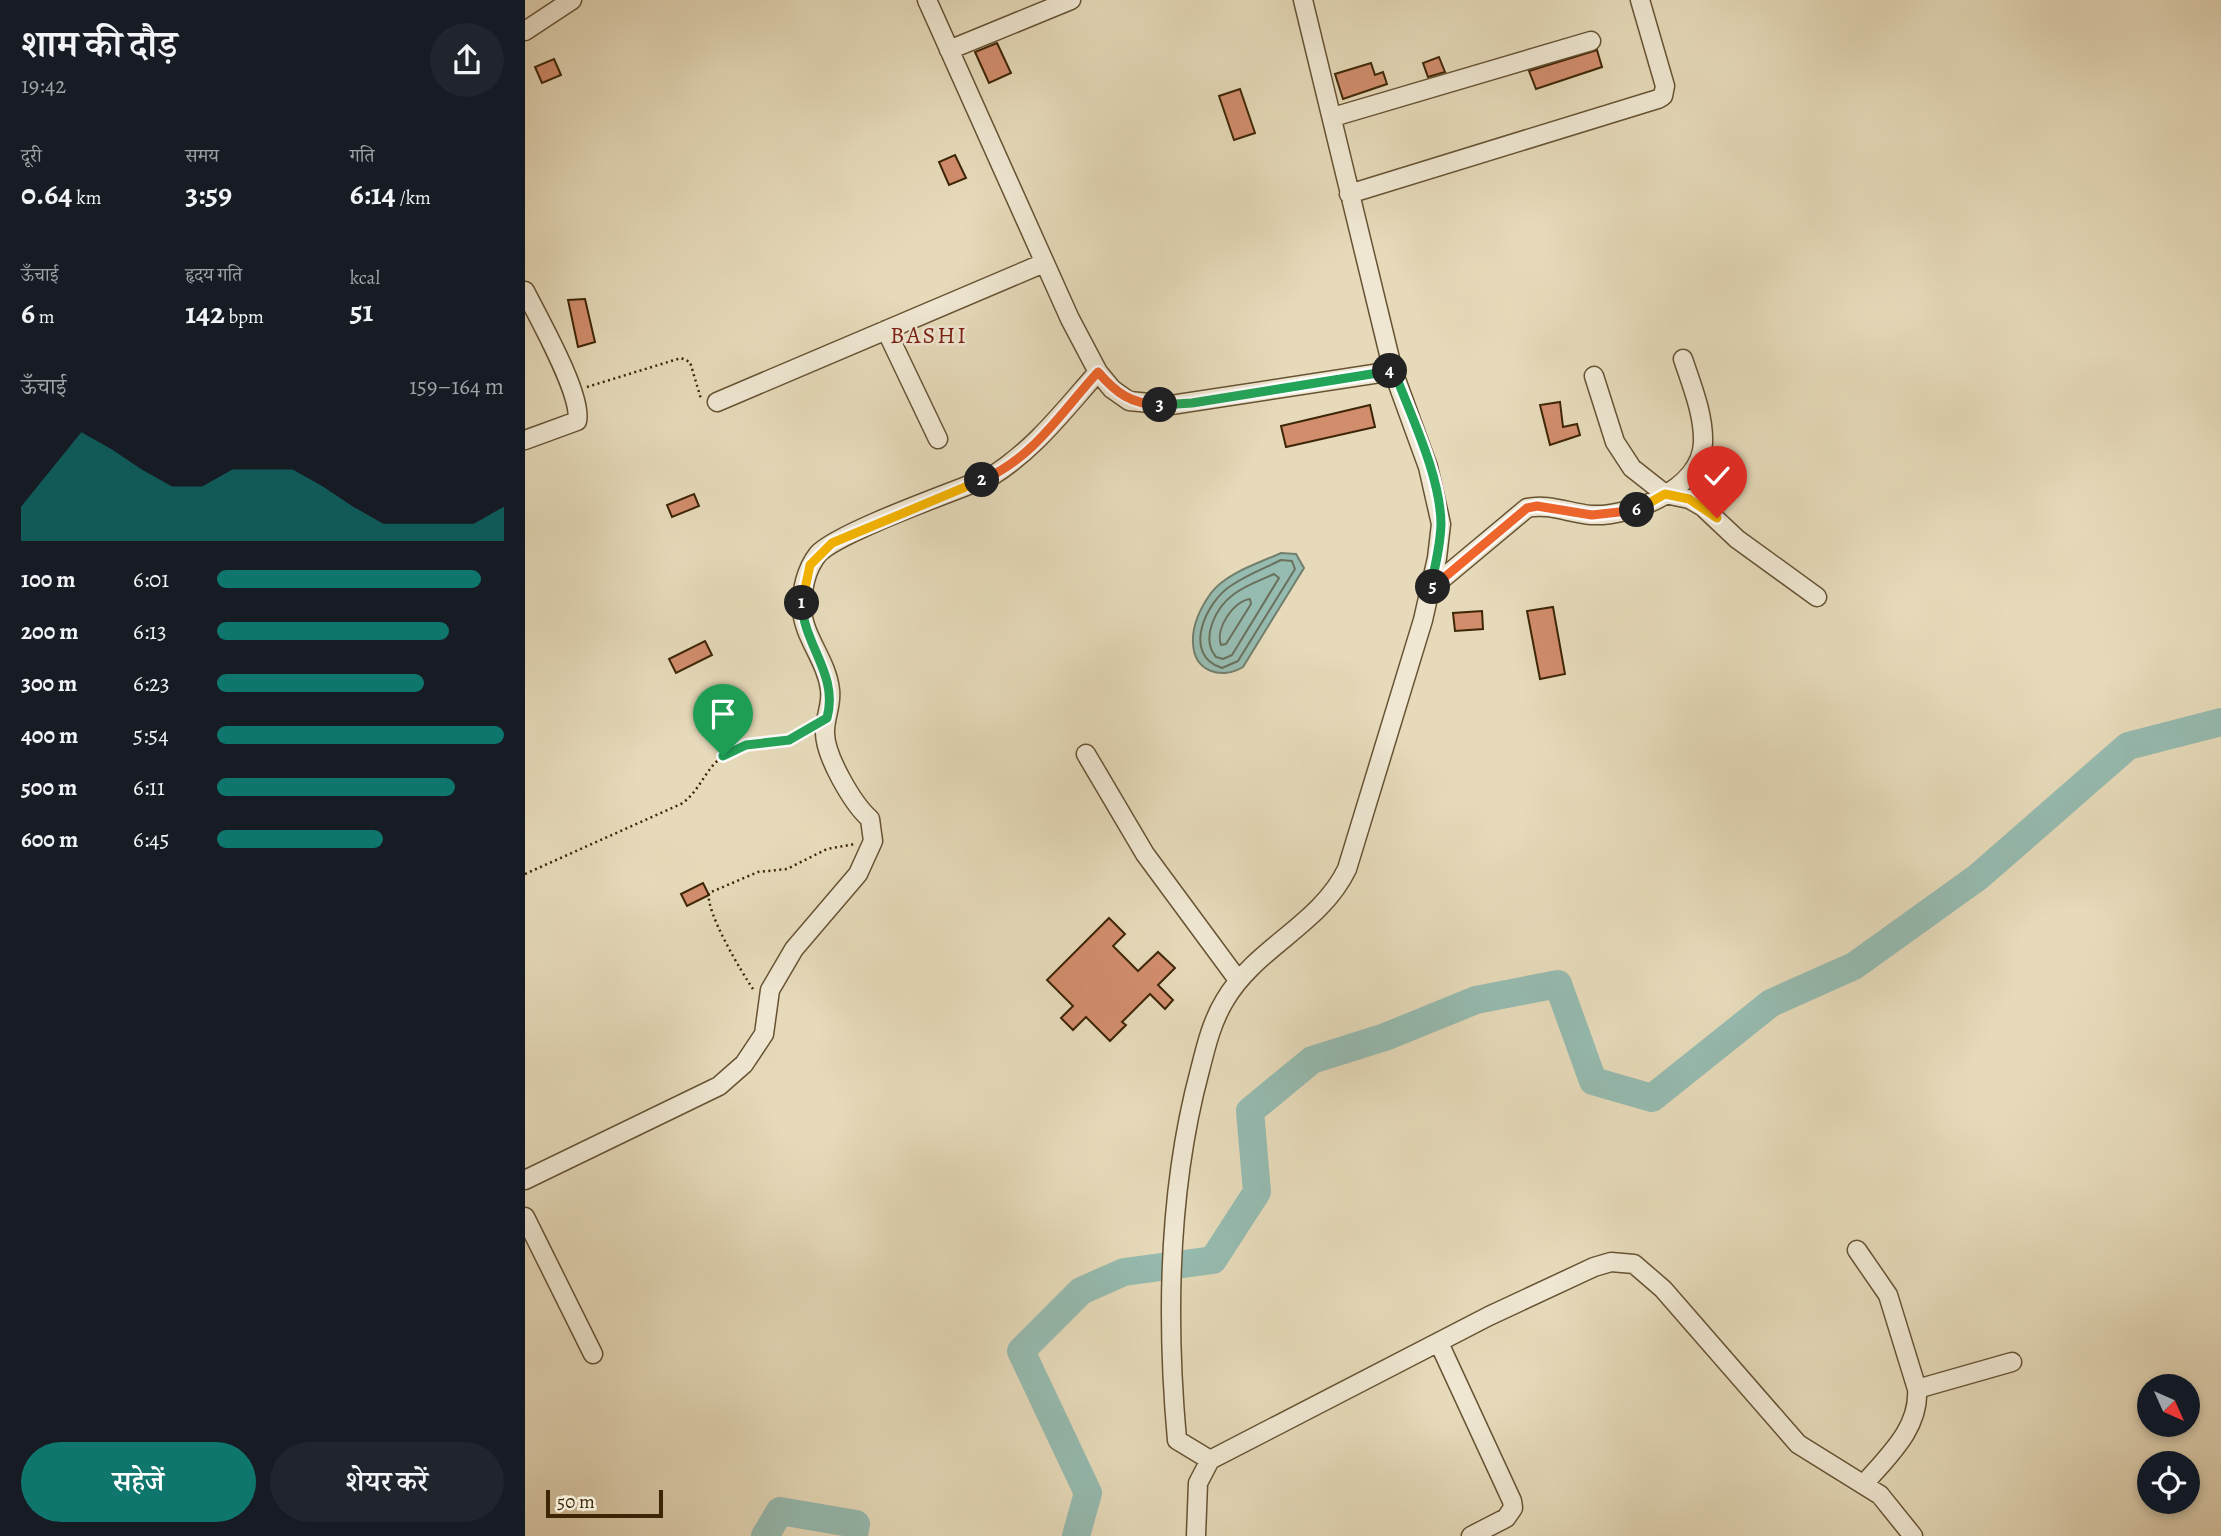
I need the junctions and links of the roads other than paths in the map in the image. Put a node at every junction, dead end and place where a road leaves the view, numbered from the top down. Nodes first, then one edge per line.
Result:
1 (572, 0) edge
2 (927, 0) edge
3 (1071, 0) edge
4 (1303, 0) edge
5 (1640, 0) edge
6 (525, 31) edge
7 (1591, 41) dead end
8 (949, 50) junction
9 (1333, 117) junction
10 (1349, 194) junction
11 (1044, 263) junction
12 (525, 290) edge
13 (886, 330) junction
14 (1683, 359) dead end
15 (1394, 371) junction
16 (1098, 372) junction
17 (1594, 376) dead end
18 (717, 402) road end
19 (937, 439) dead end
20 (525, 440) edge
21 (1665, 494) junction
22 (1430, 589) junction
23 (1817, 597) dead end
24 (1086, 754) dead end
25 (1238, 980) junction
26 (525, 1180) edge
27 (525, 1217) edge
28 (1857, 1250) dead end
29 (1439, 1343) junction
30 (593, 1354) dead end
31 (2011, 1362) dead end
32 (1917, 1389) junction
33 (1210, 1460) junction
34 (1864, 1484) junction
35 (1196, 1536) edge
36 (1471, 1536) edge
37 (1913, 1536) edge

1 - 6 street
2 - 8 street
3 - 8 street
4 - 9 street
5 - 10 street
7 - 9 street
8 - 11 street
9 - 10 street
10 - 15 street
11 - 13 street
11 - 16 street
12 - 20 street
13 - 18 street
13 - 19 street
14 - 21 street
15 - 16 street
15 - 22 street
16 - 26 street
17 - 21 street
21 - 22 street
21 - 23 street
22 - 25 street
24 - 25 street
25 - 33 street
27 - 30 street
28 - 32 street
29 - 33 street
29 - 34 street
29 - 36 street
31 - 32 street
32 - 34 street
33 - 35 street
34 - 37 street

